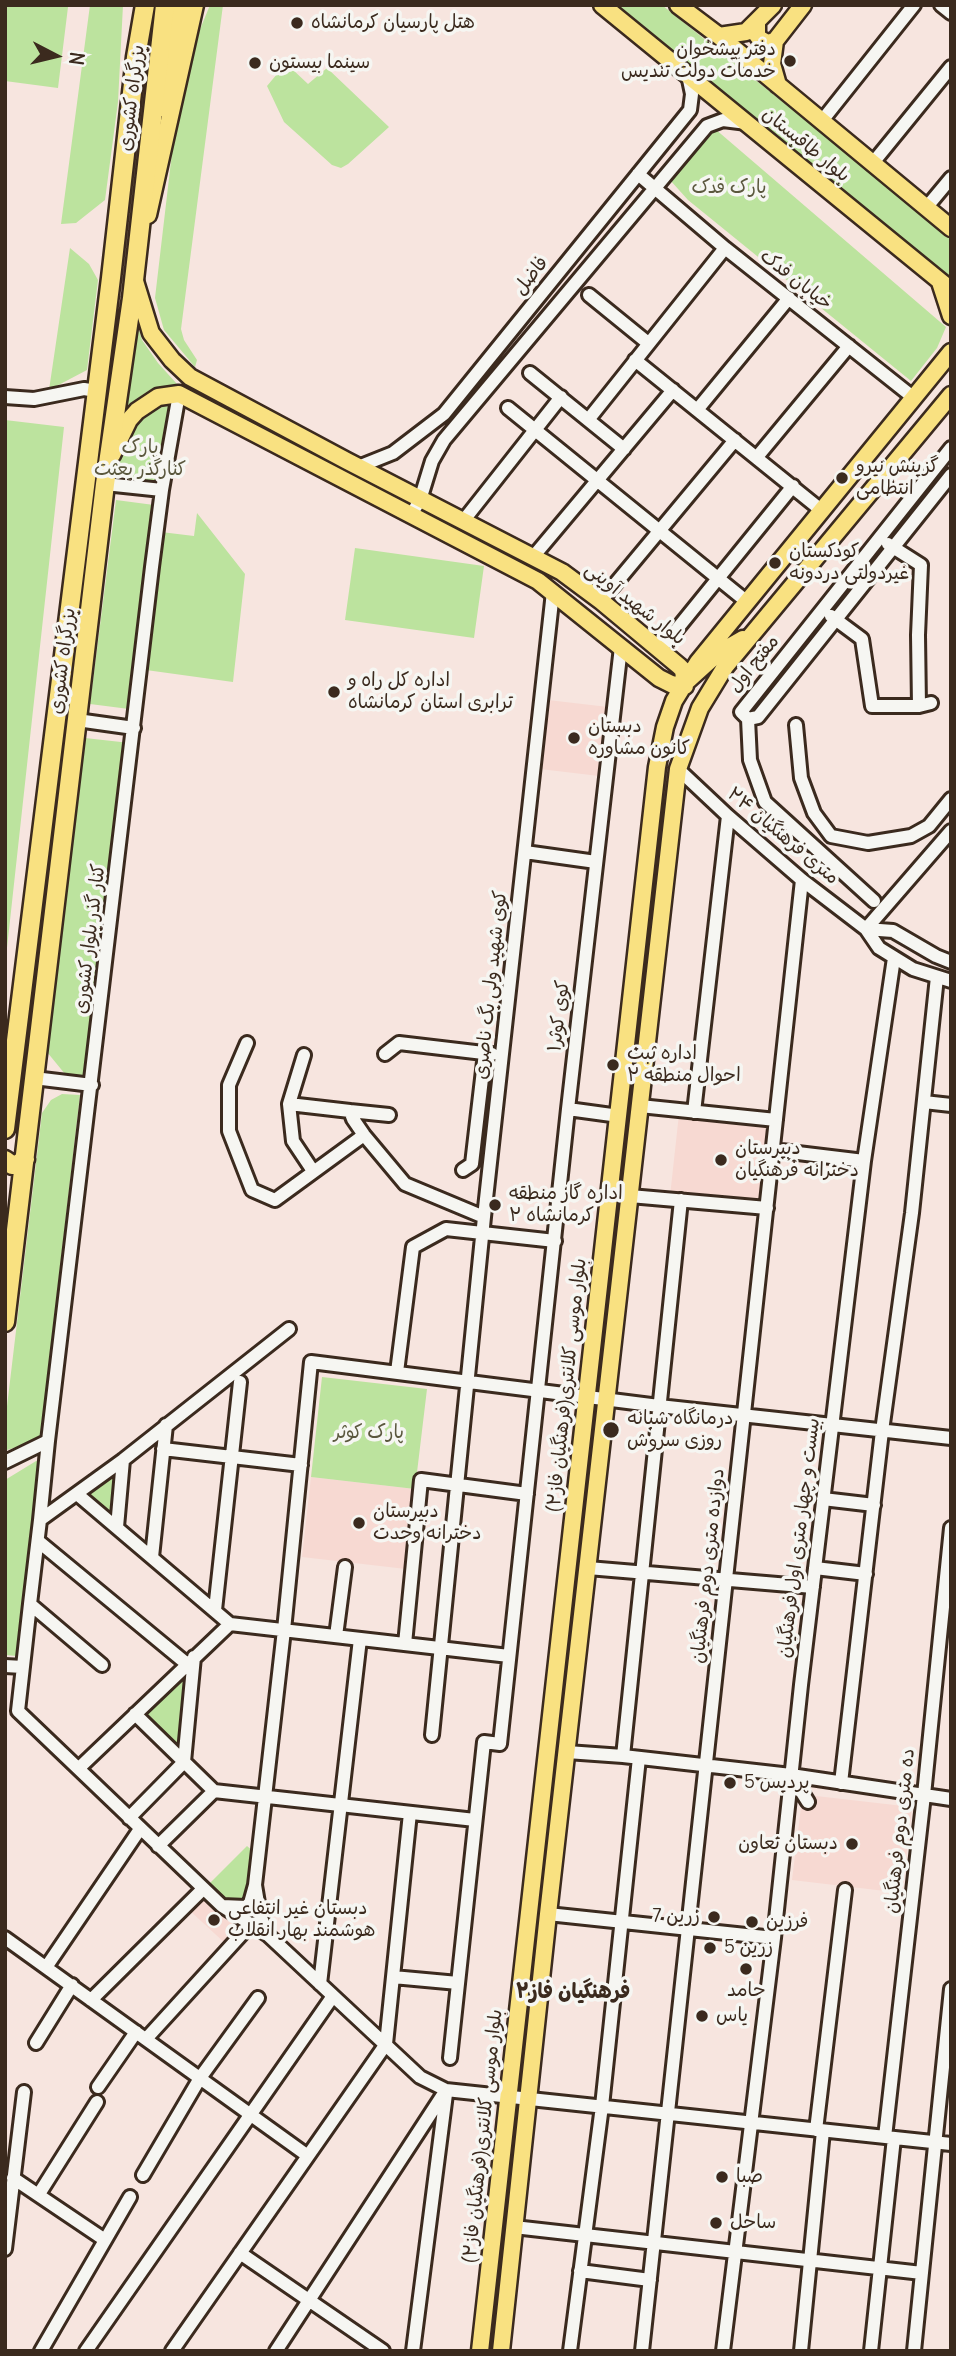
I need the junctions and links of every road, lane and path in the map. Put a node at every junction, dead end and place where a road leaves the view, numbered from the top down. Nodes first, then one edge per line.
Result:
1 (138, 5) edge
2 (145, 5) edge
3 (164, 5) edge
4 (180, 5) edge
5 (195, 5) edge
6 (602, 5) edge
7 (678, 5) edge
8 (773, 5) edge
9 (803, 5) edge
10 (914, 5) edge
11 (941, 5) edge
12 (951, 13) edge
13 (757, 23) junction
14 (719, 36) junction
15 (775, 41) junction
16 (136, 57) junction
17 (951, 67) edge
18 (688, 75) junction
19 (779, 87) junction
20 (821, 122) junction
21 (747, 124) junction
22 (872, 164) junction
23 (638, 174) junction
24 (951, 178) edge
25 (656, 189) junction
26 (926, 208) junction
27 (951, 228) edge
28 (138, 234) junction
29 (725, 248) junction
30 (134, 277) junction
31 (945, 286) edge
32 (589, 295) dead end
33 (789, 298) junction
34 (951, 316) edge
35 (648, 344) junction
36 (849, 346) junction
37 (951, 352) edge
38 (635, 360) junction
39 (530, 373) dead end
40 (190, 377) junction
41 (673, 390) junction
42 (96, 391) junction
43 (179, 394) junction
44 (951, 395) edge
45 (5, 397) edge
46 (561, 397) junction
47 (914, 398) junction
48 (508, 408) dead end
49 (697, 410) junction
50 (588, 420) junction
51 (535, 430) junction
52 (735, 440) junction
53 (624, 449) junction
54 (949, 454) edge
55 (757, 457) junction
56 (110, 460) junction
57 (358, 467) junction
58 (951, 475) edge
59 (597, 480) junction
60 (105, 484) junction
61 (793, 486) junction
62 (162, 490) junction
63 (420, 500) junction
64 (821, 510) junction
65 (411, 515) junction
66 (464, 520) junction
67 (659, 531) junction
68 (880, 537) junction
69 (892, 548) junction
70 (533, 557) junction
71 (718, 579) junction
72 (553, 592) junction
73 (601, 601) junction
74 (746, 601) junction
75 (822, 609) junction
76 (836, 620) junction
77 (749, 635) junction
78 (621, 647) junction
79 (660, 650) junction
80 (685, 683) junction
81 (748, 719) junction
82 (77, 720) junction
83 (796, 724) dead end
84 (134, 728) junction
85 (678, 769) junction
86 (951, 799) edge
87 (728, 816) junction
88 (951, 831) edge
89 (831, 836) junction
90 (817, 849) junction
91 (525, 852) junction
92 (596, 862) junction
93 (802, 880) junction
94 (874, 901) dead end
95 (866, 929) junction
96 (894, 958) junction
97 (951, 961) edge
98 (937, 977) junction
99 (951, 981) edge
100 (247, 1043) dead end
101 (485, 1053) junction
102 (385, 1054) dead end
103 (304, 1055) dead end
104 (503, 1055) junction
105 (34, 1079) junction
106 (92, 1085) junction
107 (924, 1102) junction
108 (289, 1104) junction
109 (951, 1105) edge
110 (640, 1106) junction
111 (568, 1109) junction
112 (350, 1111) junction
113 (694, 1112) junction
114 (7, 1113) edge
115 (389, 1115) dead end
116 (618, 1115) junction
117 (776, 1121) junction
118 (5, 1129) edge
119 (364, 1135) junction
120 (773, 1150) junction
121 (25, 1159) junction
122 (5, 1160) edge
123 (864, 1161) junction
124 (463, 1170) dead end
125 (313, 1171) junction
126 (629, 1196) junction
127 (681, 1200) junction
128 (766, 1208) junction
129 (484, 1217) junction
130 (11, 1223) edge
131 (483, 1233) junction
132 (555, 1241) junction
133 (5, 1322) edge
134 (289, 1329) dead end
135 (397, 1372) junction
136 (240, 1382) dead end
137 (468, 1382) junction
138 (538, 1389) junction
139 (587, 1395) junction
140 (607, 1398) junction
141 (659, 1406) junction
142 (744, 1416) junction
143 (166, 1425) junction
144 (832, 1426) junction
145 (883, 1431) junction
146 (951, 1438) edge
147 (48, 1441) junction
148 (163, 1449) junction
149 (232, 1457) junction
150 (123, 1460) junction
151 (5, 1462) edge
152 (300, 1465) junction
153 (458, 1485) junction
154 (77, 1493) junction
155 (527, 1494) junction
156 (823, 1499) junction
157 (874, 1505) junction
158 (40, 1520) junction
159 (117, 1527) junction
160 (951, 1528) edge
161 (38, 1541) junction
162 (152, 1557) junction
163 (345, 1567) dead end
164 (588, 1568) junction
165 (815, 1568) junction
166 (642, 1571) junction
167 (866, 1574) junction
168 (726, 1578) junction
169 (813, 1587) junction
170 (30, 1604) junction
171 (215, 1610) junction
172 (230, 1624) junction
173 (284, 1630) junction
174 (336, 1636) junction
175 (360, 1639) junction
176 (405, 1644) junction
177 (443, 1649) junction
178 (509, 1656) junction
179 (190, 1661) junction
180 (102, 1665) dead end
181 (5, 1666) edge
182 (23, 1667) junction
183 (135, 1714) junction
184 (432, 1735) dead end
185 (568, 1752) junction
186 (623, 1756) junction
187 (639, 1758) junction
188 (184, 1762) junction
189 (705, 1765) junction
190 (79, 1768) junction
191 (791, 1775) junction
192 (841, 1783) junction
193 (214, 1791) junction
194 (924, 1795) junction
195 (265, 1797) junction
196 (951, 1799) edge
197 (808, 1802) dead end
198 (341, 1805) junction
199 (410, 1813) junction
200 (129, 1818) junction
201 (475, 1820) junction
202 (140, 1829) junction
203 (158, 1846) junction
204 (255, 1885) junction
205 (202, 1889) junction
206 (845, 1890) dead end
207 (222, 1906) junction
208 (548, 1914) junction
209 (622, 1922) junction
210 (250, 1925) junction
211 (688, 1928) junction
212 (268, 1936) junction
213 (5, 1938) edge
214 (774, 1938) junction
215 (47, 1966) junction
216 (393, 1977) junction
217 (458, 1983) junction
218 (320, 1984) junction
219 (72, 1985) junction
220 (951, 1989) edge
221 (333, 1996) junction
222 (257, 1997) dead end
223 (92, 2000) junction
224 (141, 2035) junction
225 (36, 2043) dead end
226 (386, 2044) junction
227 (450, 2058) dead end
228 (200, 2078) junction
229 (98, 2087) dead end
230 (446, 2090) junction
231 (24, 2092) dead end
232 (509, 2096) junction
233 (529, 2097) junction
234 (97, 2102) dead end
235 (602, 2106) junction
236 (250, 2114) junction
237 (669, 2114) junction
238 (750, 2123) junction
239 (820, 2131) junction
240 (889, 2138) junction
241 (936, 2142) junction
242 (951, 2144) edge
243 (308, 2155) junction
244 (143, 2175) dead end
245 (13, 2178) junction
246 (40, 2194) junction
247 (130, 2197) dead end
248 (514, 2227) junction
249 (585, 2233) junction
250 (105, 2240) junction
251 (654, 2242) junction
252 (5, 2249) edge
253 (735, 2252) junction
254 (240, 2253) junction
255 (809, 2260) junction
256 (879, 2268) junction
257 (580, 2272) junction
258 (922, 2273) junction
259 (650, 2280) junction
260 (310, 2302) junction
261 (379, 2350) edge
262 (41, 2351) edge
263 (86, 2351) edge
264 (172, 2351) edge
265 (276, 2351) edge
266 (413, 2351) edge
267 (480, 2351) edge
268 (501, 2351) edge
269 (570, 2351) edge
270 (642, 2351) edge
271 (723, 2351) edge
272 (801, 2351) edge
273 (871, 2351) edge
274 (914, 2351) edge

1 - 16 main road
2 - 16 highway, بزرگراه کشوری
3 - 28 highway, بزرگراه کشوری
4 - 28 main road
5 - 30 main road
6 - 18 main road, بلوار طاقبستان
7 - 14 main road, بلوار طاقبستان
8 - 13 main road
9 - 15 main road
10 - 20 street
11 - 12 street
13 - 14 main road
13 - 15 main road
14 - 19 main road, بلوار طاقبستان
15 - 19 main road
16 - 42 highway, بزرگراه کشوری
17 - 22 street
18 - 21 main road, بلوار طاقبستان
18 - 23 street, فاضل
19 - 20 main road, بلوار طاقبستان
20 - 22 main road, بلوار طاقبستان
21 - 25 street, فاضل
21 - 31 main road, بلوار طاقبستان
22 - 26 main road, بلوار طاقبستان
23 - 25 street, خیابان فدک
23 - 57 street, فاضل
24 - 26 street
25 - 29 street, خیابان فدک
25 - 63 street, فاضل
26 - 27 main road, بلوار طاقبستان
28 - 30 highway, بزرگراه کشوری
29 - 33 street, خیابان فدک
29 - 35 street
30 - 40 main road, بلوار شهید آوینی
30 - 56 highway, بزرگراه کشوری
31 - 34 main road
32 - 35 street
33 - 36 street, خیابان فدک
33 - 49 street
35 - 38 street
36 - 47 street, خیابان فدک
36 - 55 street
37 - 47 main road, بلوار موسی کلانتری(فرهنگیان فاز۲)
38 - 41 street
38 - 50 street
39 - 46 street
40 - 43 main road
40 - 57 main road, بلوار شهید آوینی
41 - 49 street
41 - 53 street
42 - 45 street
42 - 114 highway, بزرگراه کشوری
43 - 56 main road
43 - 62 street, کنار گذر بلوار کشوری
43 - 65 main road
44 - 77 main road
46 - 50 street
46 - 51 street
47 - 64 main road, بلوار موسی کلانتری(فرهنگیان فاز۲)
48 - 51 street
49 - 52 street
50 - 53 street
51 - 59 street
51 - 66 street
52 - 55 street
52 - 67 street
53 - 59 street
54 - 68 street, مفتح اول
55 - 61 street
56 - 60 highway, بزرگراه کشوری
57 - 63 main road, بلوار شهید آوینی
58 - 69 street, مفتح اول
59 - 67 street
59 - 70 street
60 - 62 street
60 - 82 highway, بزرگراه کشوری
61 - 64 street
61 - 71 street
62 - 84 street, کنار گذر بلوار کشوری
63 - 65 street, فاضل
63 - 66 main road, بلوار شهید آوینی
64 - 74 main road, بلوار موسی کلانتری(فرهنگیان فاز۲)
65 - 72 main road
66 - 70 main road, بلوار شهید آوینی
67 - 71 street
67 - 73 street
68 - 69 street
68 - 75 street, مفتح اول
69 - 76 street, مفتح اول
69 - 76 street
70 - 73 main road, بلوار شهید آوینی
71 - 74 street
71 - 79 street
72 - 78 main road
72 - 91 street, کوی شهید ولی بگ ناصری
73 - 79 main road, بلوار شهید آوینی
74 - 80 main road, بلوار موسی کلانتری(فرهنگیان فاز۲)
75 - 76 street
75 - 81 street, مفتح اول
76 - 81 street, مفتح اول
77 - 80 main road
77 - 85 main road
78 - 80 main road
78 - 92 street, کوی کوثر۱
79 - 80 main road, بلوار شهید آوینی
80 - 85 main road
80 - 116 main road, بلوار موسی کلانتری(فرهنگیان فاز۲)
81 - 90 street
82 - 84 street
82 - 105 highway, بزرگراه کشوری
83 - 89 street
84 - 106 street, کنار گذر بلوار کشوری
85 - 87 street, ۲۴ متری فرهنگیان
85 - 110 main road
86 - 89 street
87 - 93 street, ۲۴ متری فرهنگیان
87 - 113 street
88 - 95 street
89 - 90 street
90 - 94 street
91 - 92 street
91 - 104 street, کوی شهید ولی بگ ناصری
92 - 111 street, کوی کوثر۱
93 - 95 street, ۲۴ متری فرهنگیان
93 - 117 street, دوازده متری دوم فرهنگیان
95 - 96 street, ۲۴ متری فرهنگیان
95 - 97 street, ۲۴ متری فرهنگیان
96 - 98 street, ۲۴ متری فرهنگیان
96 - 123 street, بیست و چهار متری اول فرهنگیان
98 - 99 street, ۲۴ متری فرهنگیان
98 - 107 street
100 - 125 street
101 - 102 street
101 - 104 street
101 - 124 street
103 - 108 street
104 - 129 street, کوی شهید ولی بگ ناصری
105 - 106 street
105 - 121 highway, بزرگراه کشوری
106 - 147 street, کنار گذر بلوار کشوری
107 - 109 street
107 - 145 street
108 - 112 street
108 - 125 street
110 - 113 street
110 - 126 main road
111 - 116 street
111 - 132 street, کوی کوثر۱
112 - 115 street
112 - 119 street
113 - 117 street
114 - 118 highway, بزرگراه کشوری
116 - 139 main road, بلوار موسی کلانتری(فرهنگیان فاز۲)
117 - 120 street, دوازده متری دوم فرهنگیان
119 - 125 street
119 - 129 street
120 - 123 street
120 - 128 street, دوازده متری دوم فرهنگیان
121 - 122 highway
121 - 130 highway, بزرگراه کشوری
123 - 144 street, بیست و چهار متری اول فرهنگیان
126 - 127 street
126 - 140 main road
127 - 128 street
127 - 141 street
128 - 142 street, دوازده متری دوم فرهنگیان
129 - 131 street, کوی شهید ولی بگ ناصری
130 - 133 highway, بزرگراه کشوری
131 - 132 street
131 - 135 street
131 - 137 street, کوی شهید ولی بگ ناصری
132 - 138 street, کوی کوثر۱
134 - 143 street
135 - 137 street
135 - 152 street
136 - 149 street
137 - 138 street
137 - 153 street, کوی شهید ولی بگ ناصری
138 - 139 street
138 - 155 street, کوی کوثر۱
139 - 140 street
139 - 232 main road, بلوار موسی کلانتری(فرهنگیان فاز۲)
140 - 141 street
140 - 164 main road
141 - 142 street
141 - 166 street
142 - 144 street
142 - 168 street, دوازده متری دوم فرهنگیان
143 - 148 street
143 - 150 street
144 - 145 street
144 - 156 street, بیست و چهار متری اول فرهنگیان
145 - 146 street
145 - 157 street
147 - 151 street
147 - 158 street, کنار گذر بلوار کشوری
148 - 149 street
148 - 162 street
149 - 152 street
149 - 171 street
150 - 154 street
150 - 159 street
152 - 173 street
153 - 155 street
153 - 176 street
153 - 177 street, کوی شهید ولی بگ ناصری
154 - 158 street
154 - 159 street
155 - 178 street, کوی کوثر۱
156 - 157 street
156 - 165 street, بیست و چهار متری اول فرهنگیان
157 - 167 street
158 - 161 street, کنار گذر بلوار کشوری
159 - 162 street
160 - 194 street, ده متری دوم فرهنگیان
161 - 170 street, کنار گذر بلوار کشوری
161 - 179 street
162 - 171 street
163 - 174 street
164 - 166 street
164 - 185 main road
165 - 167 street
165 - 169 street, بیست و چهار متری اول فرهنگیان
166 - 168 street
166 - 186 street
167 - 192 street
168 - 169 street
168 - 189 street, دوازده متری دوم فرهنگیان
169 - 191 street, بیست و چهار متری اول فرهنگیان
170 - 180 street
170 - 182 street, کنار گذر بلوار کشوری
171 - 172 street
172 - 173 street
172 - 179 street
173 - 174 street
173 - 195 street
174 - 175 street
175 - 176 street
175 - 198 street
176 - 177 street
177 - 178 street
177 - 184 street, کوی شهید ولی بگ ناصری
178 - 201 street, کوی کوثر۱
179 - 183 street
179 - 188 street
181 - 182 street
182 - 190 street, کنار گذر بلوار کشوری
183 - 188 street
183 - 190 street
185 - 186 street
185 - 208 main road
186 - 187 street
187 - 189 street
187 - 209 street
188 - 193 street
188 - 200 street
189 - 191 street
189 - 211 street, دوازده متری دوم فرهنگیان
190 - 200 street
191 - 192 street
191 - 197 street
191 - 214 street, بیست و چهار متری اول فرهنگیان
192 - 194 street
193 - 195 street
193 - 203 street
194 - 196 street
194 - 240 street, ده متری دوم فرهنگیان
195 - 198 street
195 - 204 street
198 - 199 street
198 - 218 street
199 - 201 street
199 - 216 street
200 - 202 street
201 - 217 street
202 - 203 street
202 - 215 street
203 - 205 street
204 - 207 street
204 - 212 street
205 - 207 street
205 - 223 street
206 - 239 street
207 - 210 street
208 - 209 street
208 - 233 main road
209 - 211 street
209 - 235 street
210 - 212 street
210 - 224 street
211 - 214 street
211 - 237 street, دوازده متری دوم فرهنگیان
212 - 218 street
213 - 215 street
214 - 238 street, بیست و چهار متری اول فرهنگیان
215 - 219 street
216 - 217 street
216 - 226 street
217 - 227 street
218 - 221 street
219 - 223 street
219 - 225 street
220 - 241 street
221 - 226 street
221 - 236 street
222 - 228 street
223 - 224 street
224 - 228 street
224 - 229 street
226 - 230 street
226 - 243 street
228 - 236 street
228 - 244 street
230 - 232 street
230 - 260 street
230 - 266 street
231 - 245 street
232 - 233 street
232 - 267 main road, بلوار موسی کلانتری(فرهنگیان فاز۲)
233 - 235 street
233 - 248 main road
234 - 246 street
235 - 237 street
235 - 249 street
236 - 243 street
236 - 263 street
237 - 238 street
237 - 251 street, دوازده متری دوم فرهنگیان
238 - 239 street
238 - 253 street, بیست و چهار متری اول فرهنگیان
239 - 240 street
239 - 255 street
240 - 241 street
240 - 256 street, ده متری دوم فرهنگیان
241 - 242 street
241 - 258 street
243 - 254 street
245 - 246 street
245 - 252 street
246 - 250 street
247 - 250 street
248 - 249 street
248 - 268 main road
249 - 251 street
249 - 257 street
250 - 262 street
251 - 253 street
251 - 259 street, دوازده متری دوم فرهنگیان
253 - 255 street
253 - 271 street, بیست و چهار متری اول فرهنگیان
254 - 260 street
254 - 264 street
255 - 256 street
255 - 272 street
256 - 258 street
256 - 273 street, ده متری دوم فرهنگیان
257 - 259 street
257 - 269 street
258 - 274 street
259 - 270 street, دوازده متری دوم فرهنگیان
260 - 261 street
260 - 265 street

